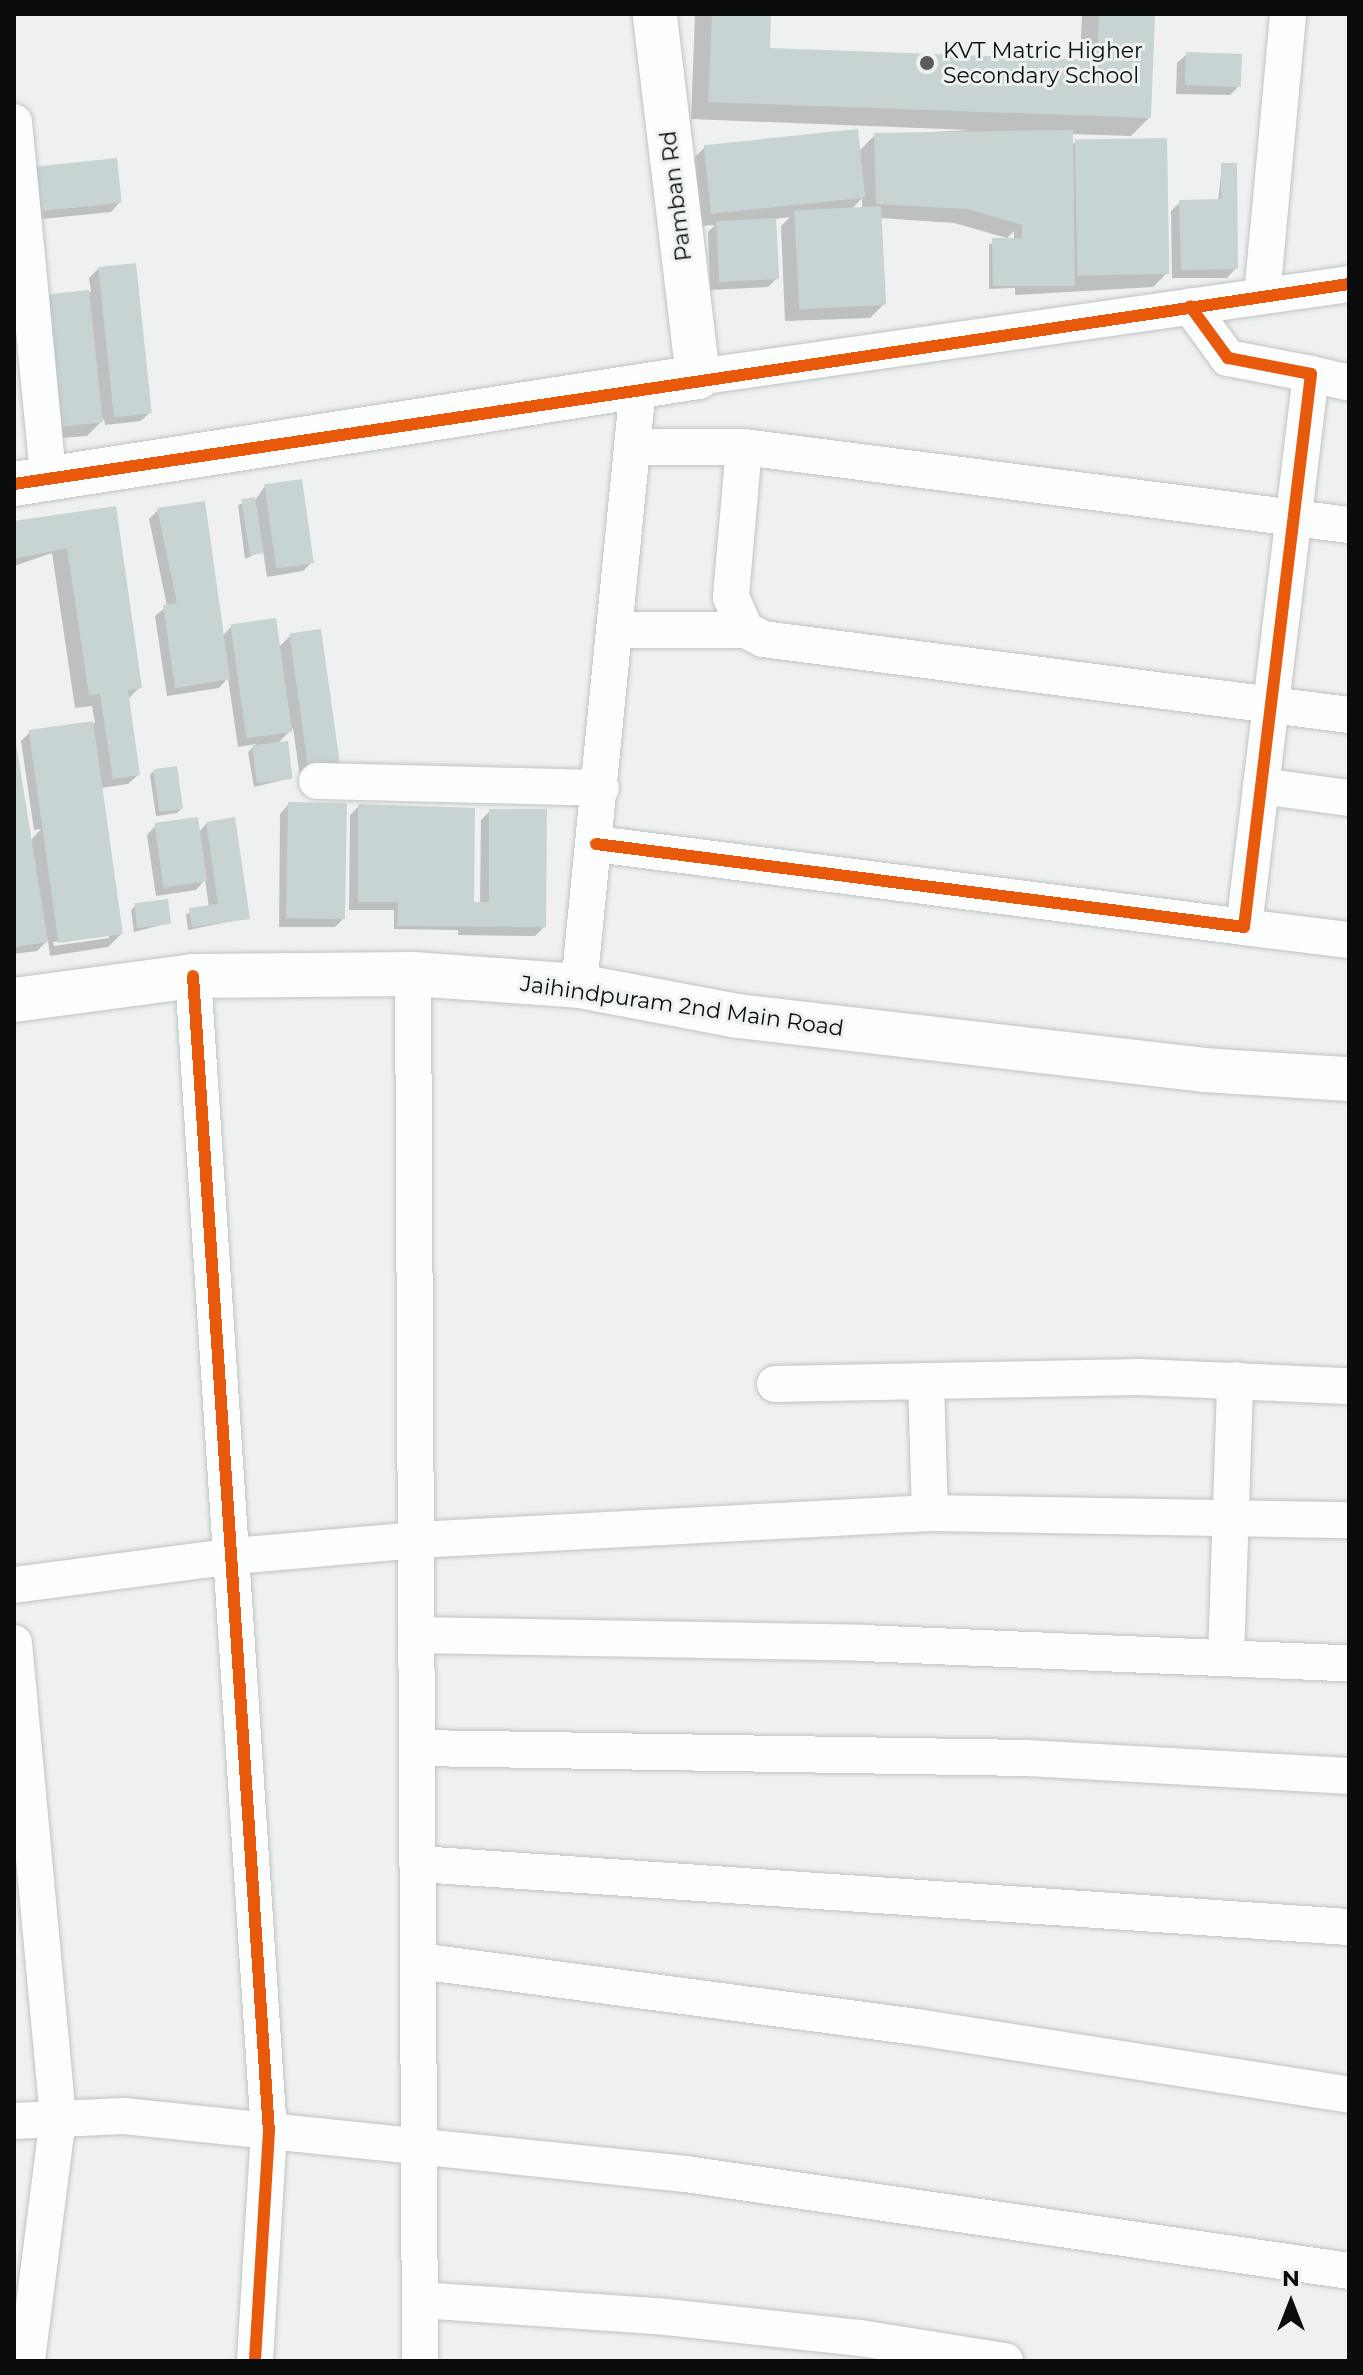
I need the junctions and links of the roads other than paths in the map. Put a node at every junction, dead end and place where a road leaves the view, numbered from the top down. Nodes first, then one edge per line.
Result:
1 (655, 14) edge
2 (1288, 14) edge
3 (14, 122) edge
4 (1349, 284) edge
5 (1262, 296) junction
6 (1190, 306) junction
7 (1311, 374) junction
8 (698, 377) junction
9 (1349, 383) edge
10 (638, 386) junction
11 (632, 447) junction
12 (744, 447) junction
13 (31, 481) edge
14 (1294, 515) junction
15 (1349, 525) edge
16 (616, 630) junction
17 (746, 630) junction
18 (1270, 705) junction
19 (1349, 715) edge
20 (317, 781) dead end
21 (1261, 786) junction
22 (601, 788) junction
23 (1349, 798) edge
24 (596, 844) junction
25 (1244, 927) junction
26 (1349, 940) edge
27 (413, 974) junction
28 (193, 976) junction
29 (579, 986) junction
30 (14, 1000) edge
31 (1349, 1079) edge
32 (1235, 1380) junction
33 (926, 1381) junction
34 (775, 1384) dead end
35 (1349, 1386) edge
36 (930, 1513) junction
37 (1232, 1516) junction
38 (1349, 1520) edge
39 (417, 1540) junction
40 (234, 1556) junction
41 (14, 1585) edge
42 (417, 1635) junction
43 (14, 1643) edge
44 (1226, 1658) junction
45 (1349, 1663) edge
46 (418, 1748) junction
47 (1349, 1776) edge
48 (419, 1864) junction
49 (1349, 1927) edge
50 (419, 1961) junction
51 (1349, 2095) edge
52 (58, 2118) junction
53 (14, 2121) edge
54 (269, 2131) junction
55 (419, 2146) junction
56 (1349, 2271) edge
57 (420, 2300) junction
58 (27, 2361) edge
59 (255, 2361) edge
60 (420, 2361) edge
61 (1005, 2361) edge

1 - 8 street, Pamban Rd
2 - 5 street
3 - 13 street
4 - 5 street
5 - 6 street
6 - 7 street
6 - 8 street
7 - 9 street
7 - 14 street
8 - 10 street
10 - 11 street
10 - 13 street
11 - 12 street
11 - 16 street
12 - 14 street
12 - 17 street
14 - 15 street
14 - 18 street
16 - 17 street
16 - 22 street
17 - 18 street
18 - 19 street
18 - 21 street
20 - 22 street
21 - 23 street
21 - 25 street
22 - 24 street
24 - 25 street
24 - 29 street
25 - 26 street
27 - 28 street, Jaihindpuram 2nd Main Road
27 - 29 street, Jaihindpuram 2nd Main Road
27 - 39 street
28 - 30 street, Jaihindpuram 2nd Main Road
28 - 40 street
29 - 31 street, Jaihindpuram 2nd Main Road
32 - 33 street
32 - 35 street
32 - 37 street
33 - 34 street
33 - 36 street
36 - 37 street
36 - 39 street
37 - 38 street
37 - 44 street
39 - 40 street
39 - 42 street
40 - 41 street
40 - 54 street
42 - 44 street
42 - 46 street
43 - 52 street
44 - 45 street
46 - 47 street
46 - 48 street
48 - 49 street
48 - 50 street
50 - 51 street
50 - 55 street
52 - 53 street
52 - 54 street
52 - 58 street
54 - 55 street
54 - 59 street
55 - 56 street
55 - 57 street
57 - 60 street
57 - 61 street

